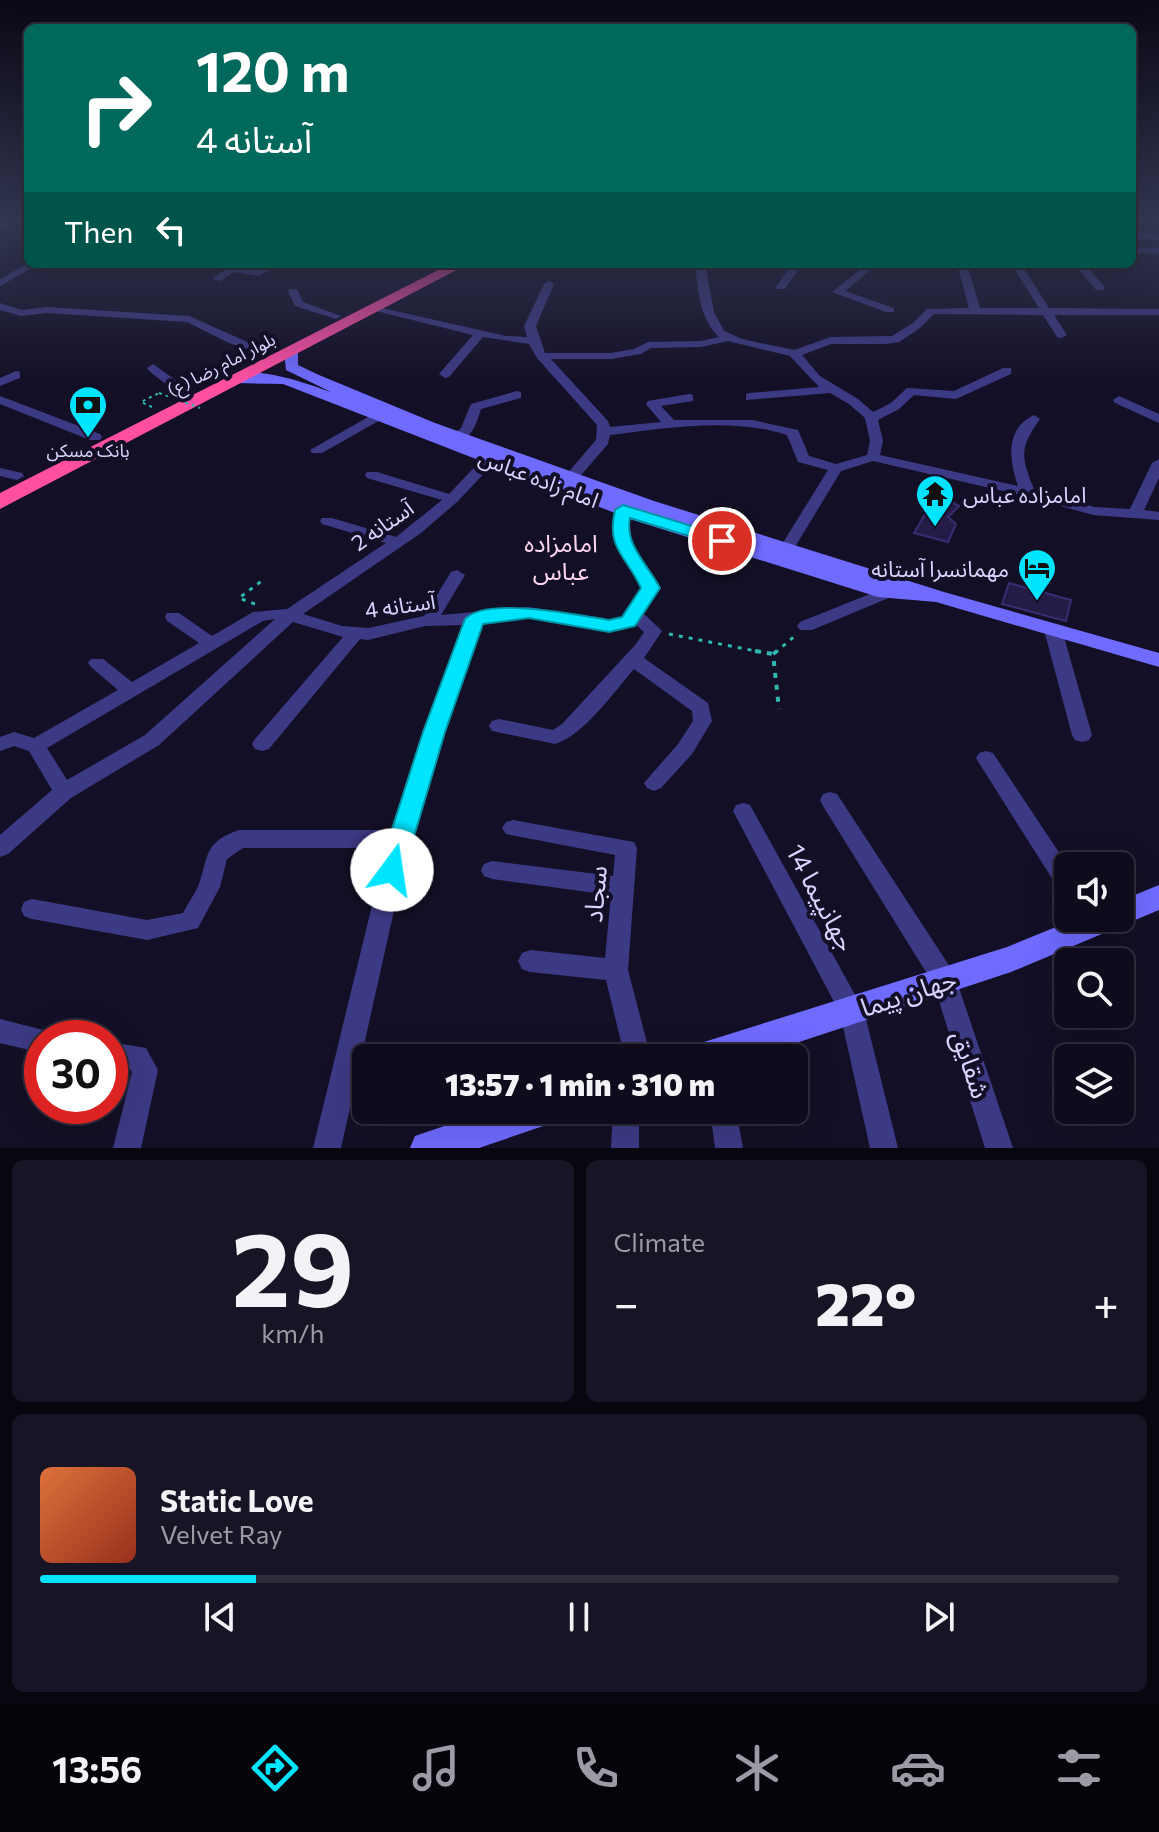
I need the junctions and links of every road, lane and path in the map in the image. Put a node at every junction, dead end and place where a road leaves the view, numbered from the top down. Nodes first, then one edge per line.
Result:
1 (221, 277) edge
2 (416, 277) edge
3 (436, 277) edge
4 (703, 277) edge
5 (788, 277) edge
6 (857, 277) edge
7 (966, 277) edge
8 (1024, 277) edge
9 (1090, 277) edge
10 (217, 279) dead end
11 (549, 284) dead end
12 (781, 287) dead end
13 (1100, 288) dead end
14 (293, 291) dead end
15 (83, 298) dead end
16 (0, 306) edge
17 (373, 309) junction
18 (890, 310) dead end
19 (976, 312) junction
20 (1159, 312) edge
21 (1047, 313) junction
22 (91, 314) junction
23 (336, 316) junction
24 (481, 333) junction
25 (1061, 335) dead end
26 (728, 338) junction
27 (533, 341) junction
28 (264, 352) junction
29 (794, 354) junction
30 (541, 356) junction
31 (291, 359) junction
32 (153, 368) dead end
33 (1007, 371) dead end
34 (445, 374) dead end
35 (16, 375) dead end
36 (265, 377) junction
37 (236, 378) junction
38 (0, 382) edge
39 (834, 389) junction
40 (184, 392) junction
41 (517, 395) dead end
42 (750, 397) dead end
43 (689, 398) dead end
44 (0, 400) edge
45 (156, 400) junction
46 (1119, 400) dead end
47 (200, 408) dead end
48 (377, 416) junction
49 (872, 418) junction
50 (1034, 419) dead end
51 (1159, 419) edge
52 (669, 423) junction
53 (603, 432) junction
54 (95, 437) junction
55 (458, 437) junction
56 (317, 450) dead end
57 (873, 457) junction
58 (489, 460) junction
59 (1159, 463) edge
60 (836, 468) junction
61 (372, 475) dead end
62 (6, 477) edge
63 (570, 479) junction
64 (1028, 492) junction
65 (452, 499) junction
66 (0, 502) edge
67 (623, 510) junction
68 (1135, 515) junction
69 (1159, 516) edge
70 (327, 521) dead end
71 (398, 542) junction
72 (787, 549) junction
73 (457, 575) dead end
74 (263, 580) dead end
75 (885, 593) junction
76 (937, 596) junction
77 (286, 614) junction
78 (635, 615) junction
79 (173, 617) dead end
80 (475, 619) junction
81 (429, 621) junction
82 (806, 626) joint
83 (1053, 630) junction
84 (653, 631) junction
85 (355, 634) junction
86 (212, 644) junction
87 (773, 654) junction
88 (633, 659) junction
89 (1159, 661) edge
90 (97, 663) dead end
91 (131, 691) junction
92 (779, 709) dead end
93 (499, 726) dead end
94 (1082, 735) dead end
95 (0, 744) edge
96 (262, 744) dead end
97 (36, 746) junction
98 (986, 758) dead end
99 (654, 783) dead end
100 (64, 792) junction
101 (830, 800) dead end
102 (743, 811) dead end
103 (513, 828) dead end
104 (399, 839) junction
105 (0, 848) edge
106 (1054, 862) edge
107 (492, 870) dead end
108 (623, 887) junction
109 (1159, 897) edge
110 (1134, 906) edge
111 (32, 909) dead end
112 (1072, 932) edge
113 (530, 961) dead end
114 (616, 970) junction
115 (945, 981) junction
116 (852, 1011) junction
117 (0, 1031) edge
118 (24, 1037) edge
119 (634, 1044) edge
120 (752, 1044) edge
121 (128, 1056) edge
122 (500, 1124) edge
123 (626, 1124) edge
124 (725, 1124) edge
125 (127, 1148) edge
126 (327, 1148) edge
127 (427, 1148) edge
128 (625, 1148) edge
129 (729, 1148) edge
130 (884, 1148) edge
131 (999, 1148) edge

1 - 10 street
2 - 23 highway, بلوار امام رضا (ع)
3 - 17 highway, بلوار امام رضا (ع)
4 - 26 street
5 - 12 street
6 - 18 street
7 - 19 street
8 - 21 street
9 - 13 street
11 - 27 street
14 - 23 street
15 - 22 street
16 - 22 street
17 - 24 street
17 - 31 highway, بلوار امام رضا (ع)
19 - 21 street
19 - 29 street
20 - 21 street
21 - 25 street
22 - 28 street
23 - 28 highway, بلوار امام رضا (ع)
24 - 27 street
24 - 34 street
26 - 29 street
26 - 30 street
27 - 30 street
28 - 40 highway, بلوار امام رضا (ع)
29 - 39 street
30 - 53 street
31 - 36 street
31 - 37 highway, بلوار امام رضا (ع)
31 - 55 street, امام زاده عباس
32 - 40 street
33 - 49 street
35 - 38 street
36 - 37 street, امام زاده عباس
36 - 48 street, امام زاده عباس
37 - 66 highway, بلوار امام رضا (ع)
39 - 42 street
39 - 49 street
40 - 45 highway, بلوار امام رضا (ع)
41 - 55 street
43 - 52 street
44 - 54 street
45 - 47 path, bridge
45 - 54 highway, بلوار امام رضا (ع)
46 - 51 street
48 - 56 street
48 - 58 street, امام زاده عباس
49 - 57 street
50 - 64 street
52 - 53 street
52 - 60 street
53 - 63 street
54 - 62 highway, بلوار امام رضا (ع)
55 - 63 street, امام زاده عباس
57 - 60 street
57 - 64 street
58 - 65 street, آستانه 2
58 - 67 street, امام زاده عباس
59 - 68 street
60 - 72 street
61 - 65 street
63 - 72 street, امام زاده عباس
64 - 68 street
65 - 71 street, آستانه 2
67 - 75 street, امام زاده عباس
67 - 78 street
68 - 69 street
70 - 71 street
71 - 77 street, آستانه 2
72 - 76 street, امام زاده عباس
73 - 81 street
74 - 77 path
75 - 76 street, امام زاده عباس
75 - 82 street
76 - 83 street, امام زاده عباس
77 - 85 street, آستانه 4
77 - 86 street
77 - 100 street
78 - 80 street, آستانه 4
78 - 84 street
79 - 86 street
80 - 81 street, آستانه 4
80 - 104 street
81 - 85 street, آستانه 4
82 - 87 path
83 - 89 street, امام زاده عباس
83 - 94 street
84 - 87 path
84 - 88 street
85 - 96 street
86 - 91 street
87 - 92 path
88 - 93 street
88 - 99 street
90 - 91 street
91 - 97 street
95 - 97 street
97 - 100 street
98 - 106 street
100 - 105 street
101 - 115 street, شقایق
102 - 116 street, جهانپیما 14
103 - 108 street, سجاد
104 - 111 street
104 - 126 street
107 - 108 street
108 - 114 street, سجاد
109 - 110 street, جهان پیما
112 - 115 street, جهان پیما
113 - 114 street
114 - 119 street, سجاد
115 - 116 street, جهان پیما
115 - 131 street, شقایق
116 - 120 street, جهان پیما
116 - 130 street, جهانپیما 14
117 - 118 street
121 - 125 street
122 - 127 street
123 - 128 street
124 - 129 street

